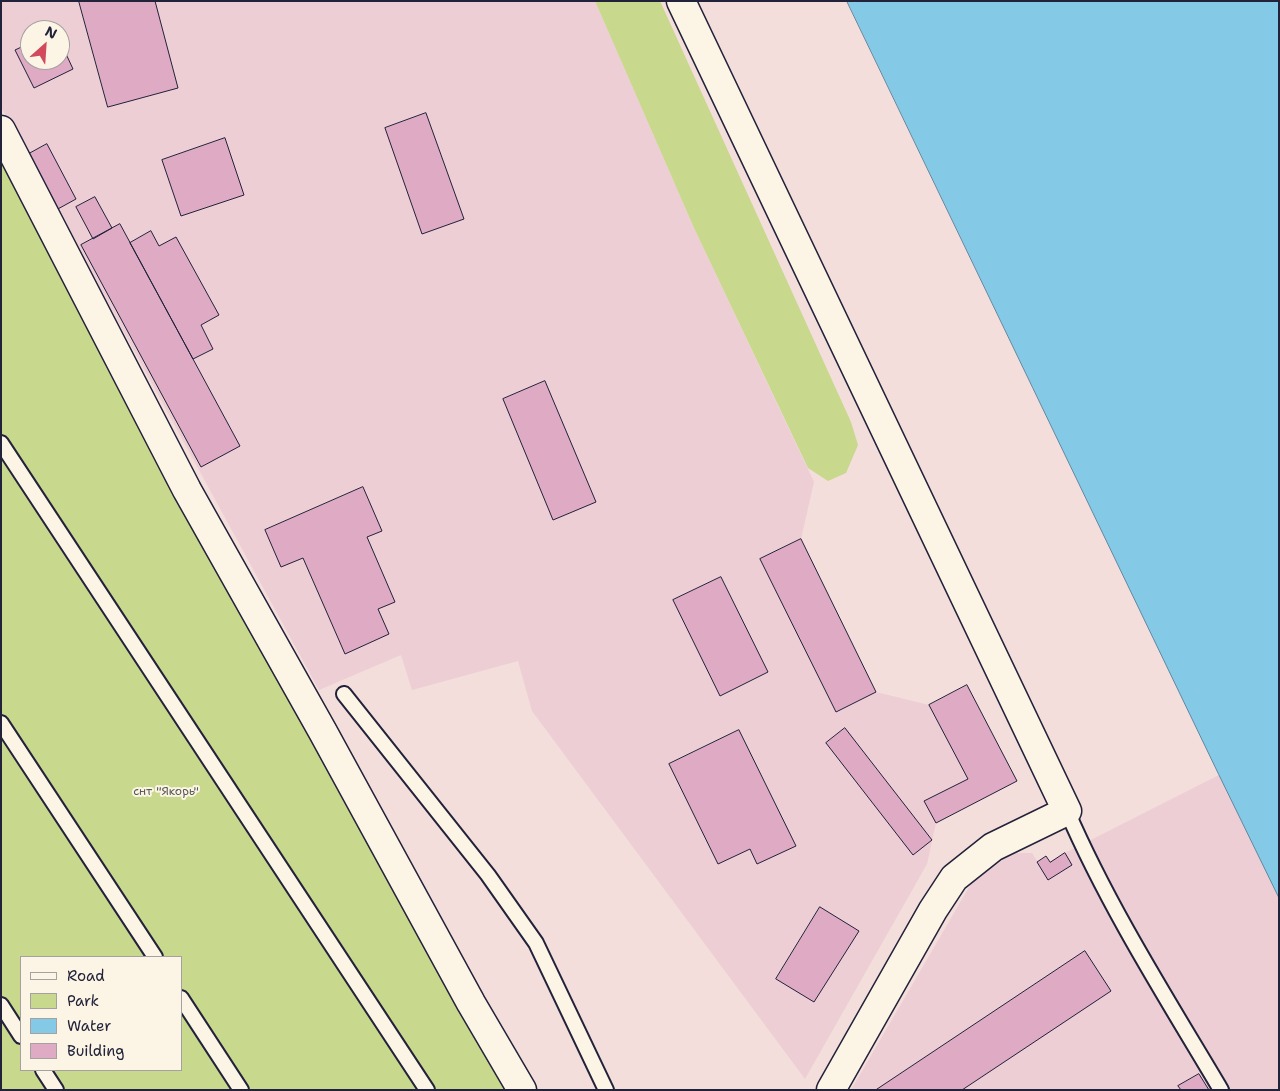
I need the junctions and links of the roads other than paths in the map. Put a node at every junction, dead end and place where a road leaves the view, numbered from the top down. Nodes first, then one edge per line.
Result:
1 (681, 1) edge
2 (1, 130) edge
3 (1, 443) edge
4 (344, 694) dead end
5 (1, 723) edge
6 (1067, 811) junction
7 (153, 956) edge
8 (182, 1000) edge
9 (1, 1005) edge
10 (20, 1034) edge
11 (44, 1071) edge
12 (56, 1090) edge
13 (241, 1090) edge
14 (428, 1090) edge
15 (522, 1090) edge
16 (606, 1090) edge
17 (831, 1090) edge
18 (1221, 1090) edge

1 - 6 street
2 - 15 street
3 - 14 lane
4 - 16 lane
5 - 7 lane
6 - 17 street
6 - 18 lane
8 - 13 lane
9 - 10 lane
11 - 12 lane

